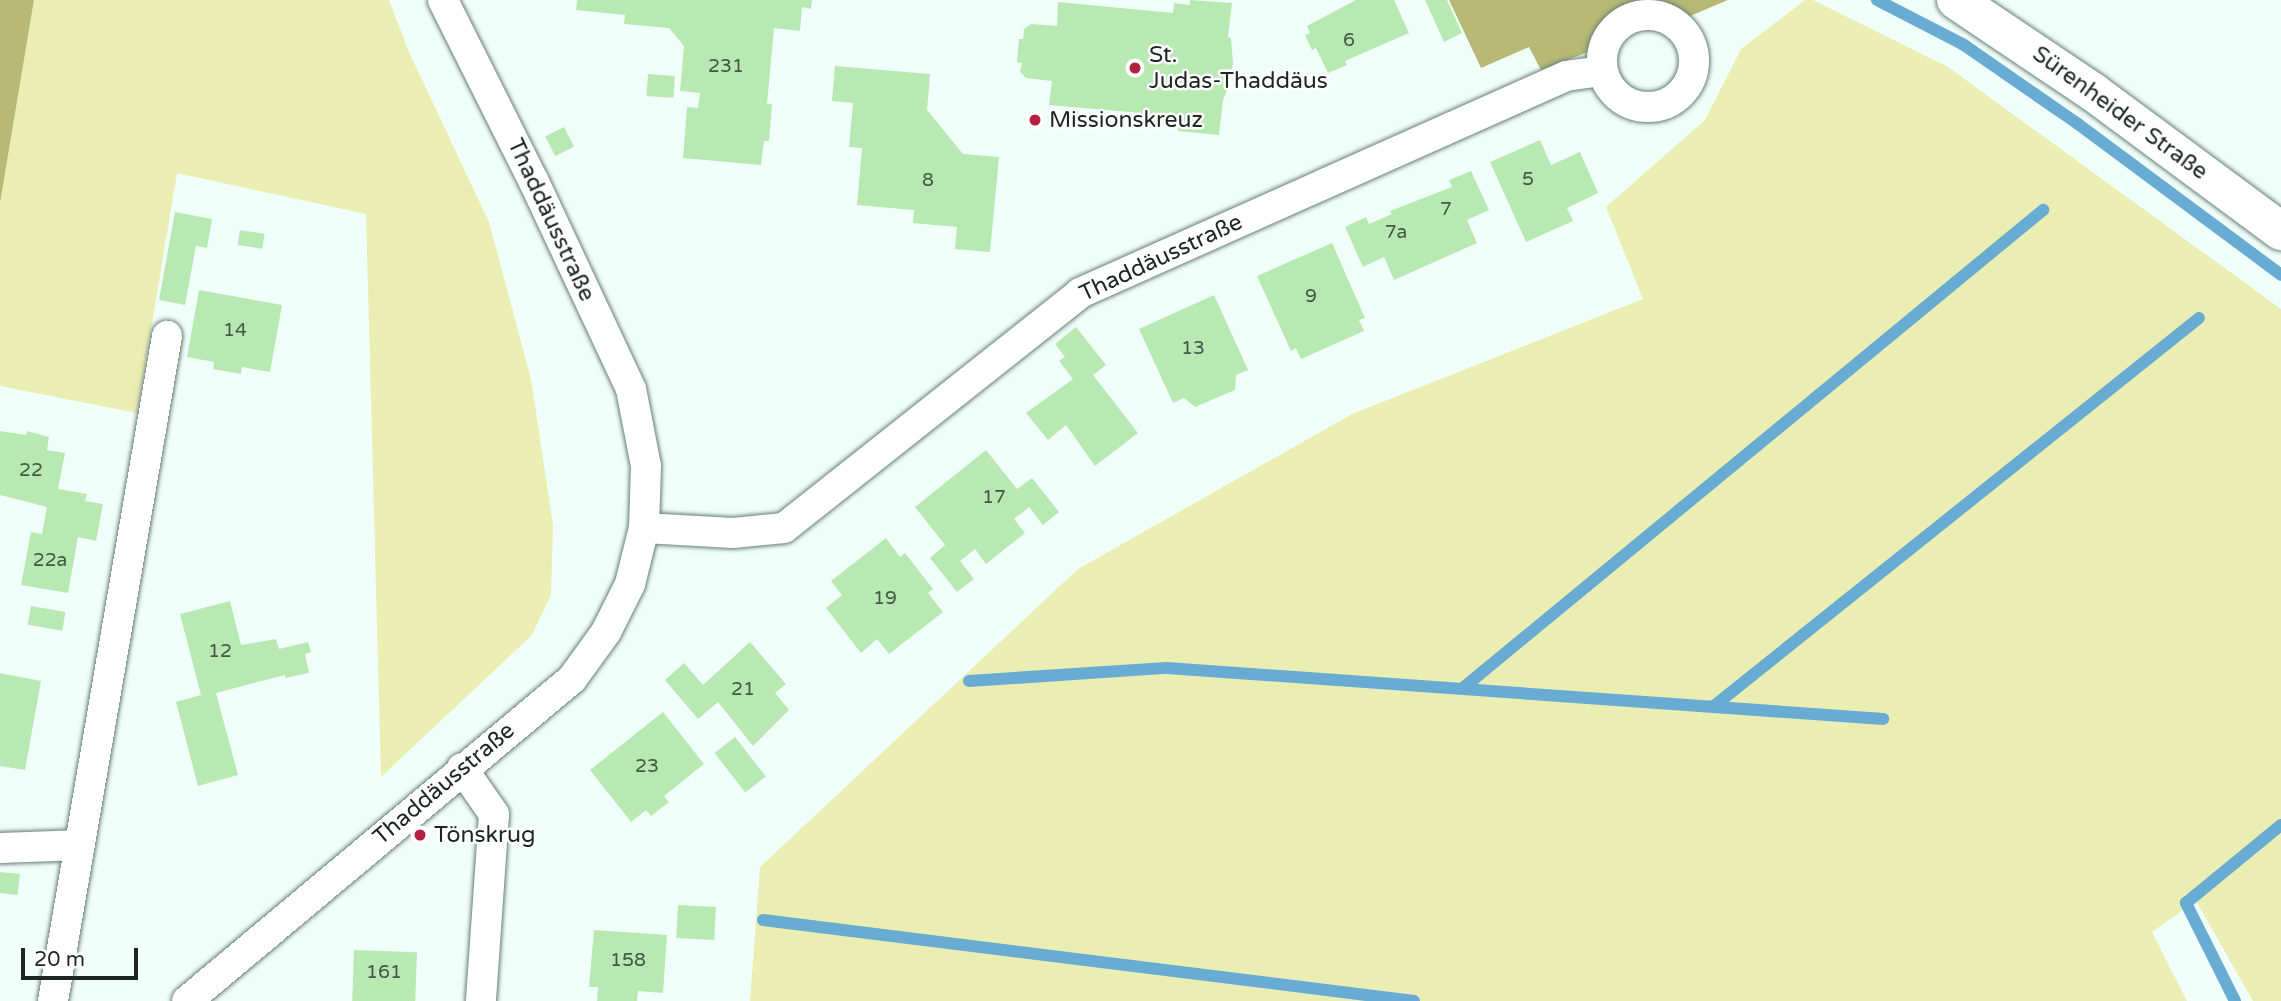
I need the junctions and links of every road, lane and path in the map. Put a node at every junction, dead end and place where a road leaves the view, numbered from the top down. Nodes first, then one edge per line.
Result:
1 (443, 0) edge
2 (459, 0) edge
3 (1955, 0) edge
4 (464, 38) junction
5 (1602, 71) dead end
6 (2281, 230) edge
7 (167, 336) dead end
8 (644, 528) junction
9 (462, 768) junction
10 (79, 845) junction
11 (0, 848) edge
12 (53, 1001) edge
13 (187, 1001) edge
14 (481, 1001) edge

1 - 4 street, Thaddäusstraße
2 - 4 street, Thaddäusstraße
3 - 6 main road, Sürenheider Straße
4 - 8 street, Thaddäusstraße
5 - 8 street, Thaddäusstraße
7 - 10 street
8 - 9 street, Thaddäusstraße
9 - 13 street, Thaddäusstraße
9 - 14 street
10 - 11 street
10 - 12 street

